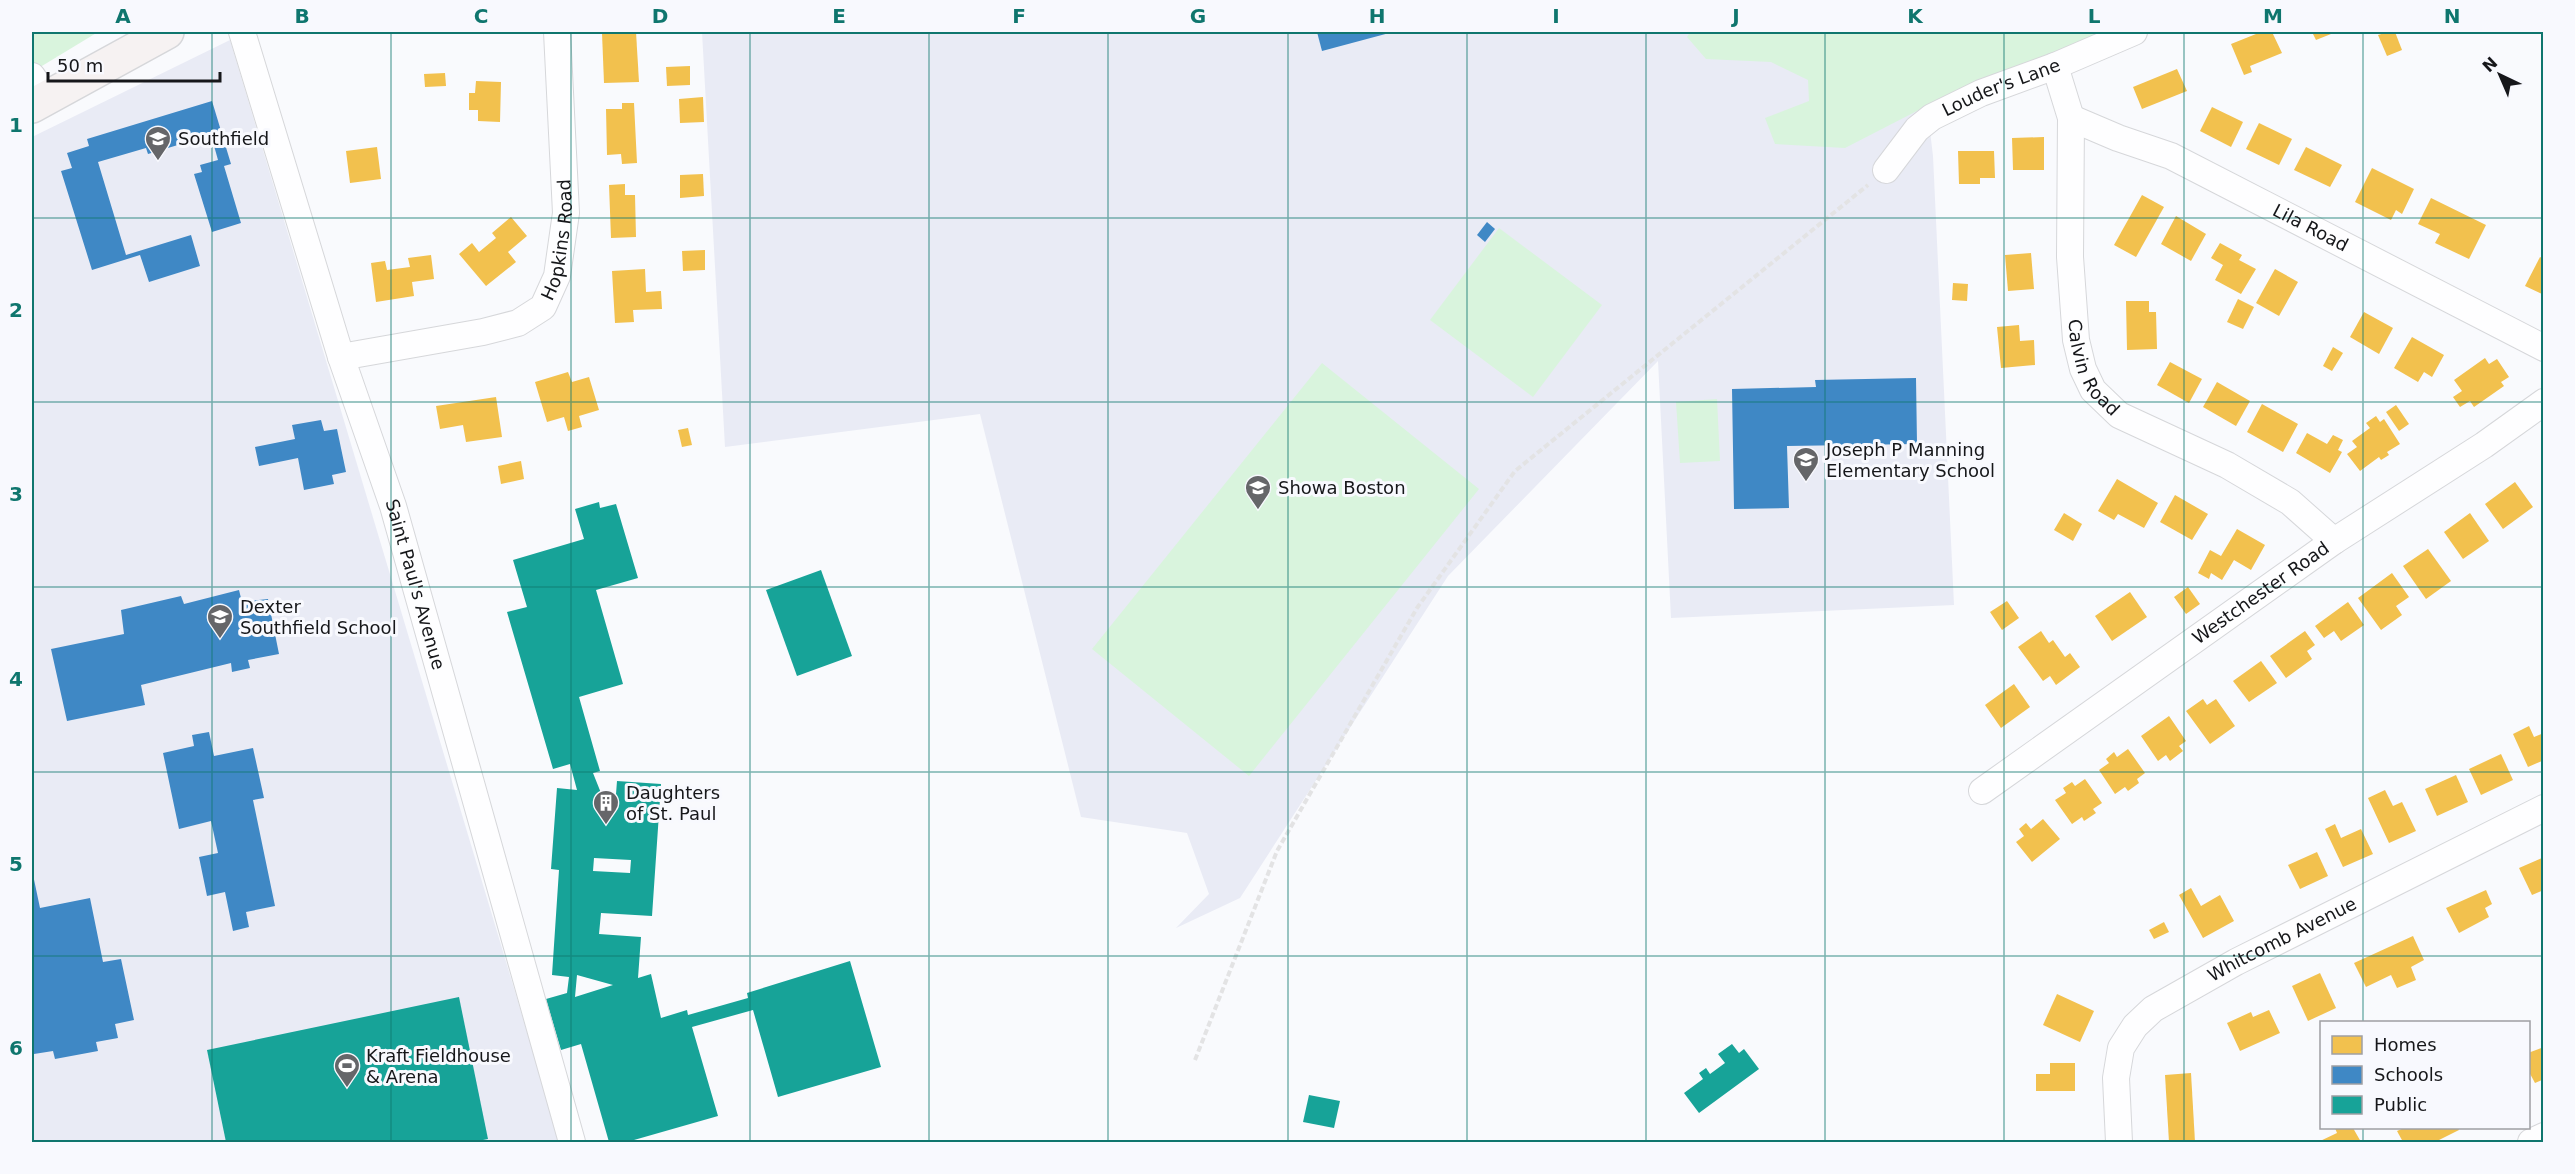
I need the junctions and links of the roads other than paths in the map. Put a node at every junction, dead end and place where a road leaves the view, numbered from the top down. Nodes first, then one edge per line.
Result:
1 (167, 32) edge
2 (242, 32) edge
3 (557, 32) edge
4 (2134, 32) edge
5 (2055, 66) junction
6 (36, 93) edge
7 (2071, 118) junction
8 (1886, 171) road end
9 (2544, 348) edge
10 (341, 357) junction
11 (2544, 402) edge
12 (2334, 541) junction
13 (1982, 791) dead end
14 (2544, 808) edge
15 (2544, 1136) edge
16 (572, 1143) edge
17 (2120, 1143) edge
18 (2531, 1143) edge

1 - 6 street
2 - 10 street, Saint Paul's Avenue
3 - 10 street, Hopkins Road
4 - 5 street, Louder's Lane
5 - 7 street, Calvin Road
5 - 8 street, Louder's Lane
7 - 9 street, Lila Road
7 - 12 street, Calvin Road
10 - 16 street, Saint Paul's Avenue
11 - 12 street, Westchester Road
12 - 13 street, Westchester Road
14 - 17 street, Whitcomb Avenue
15 - 18 street

